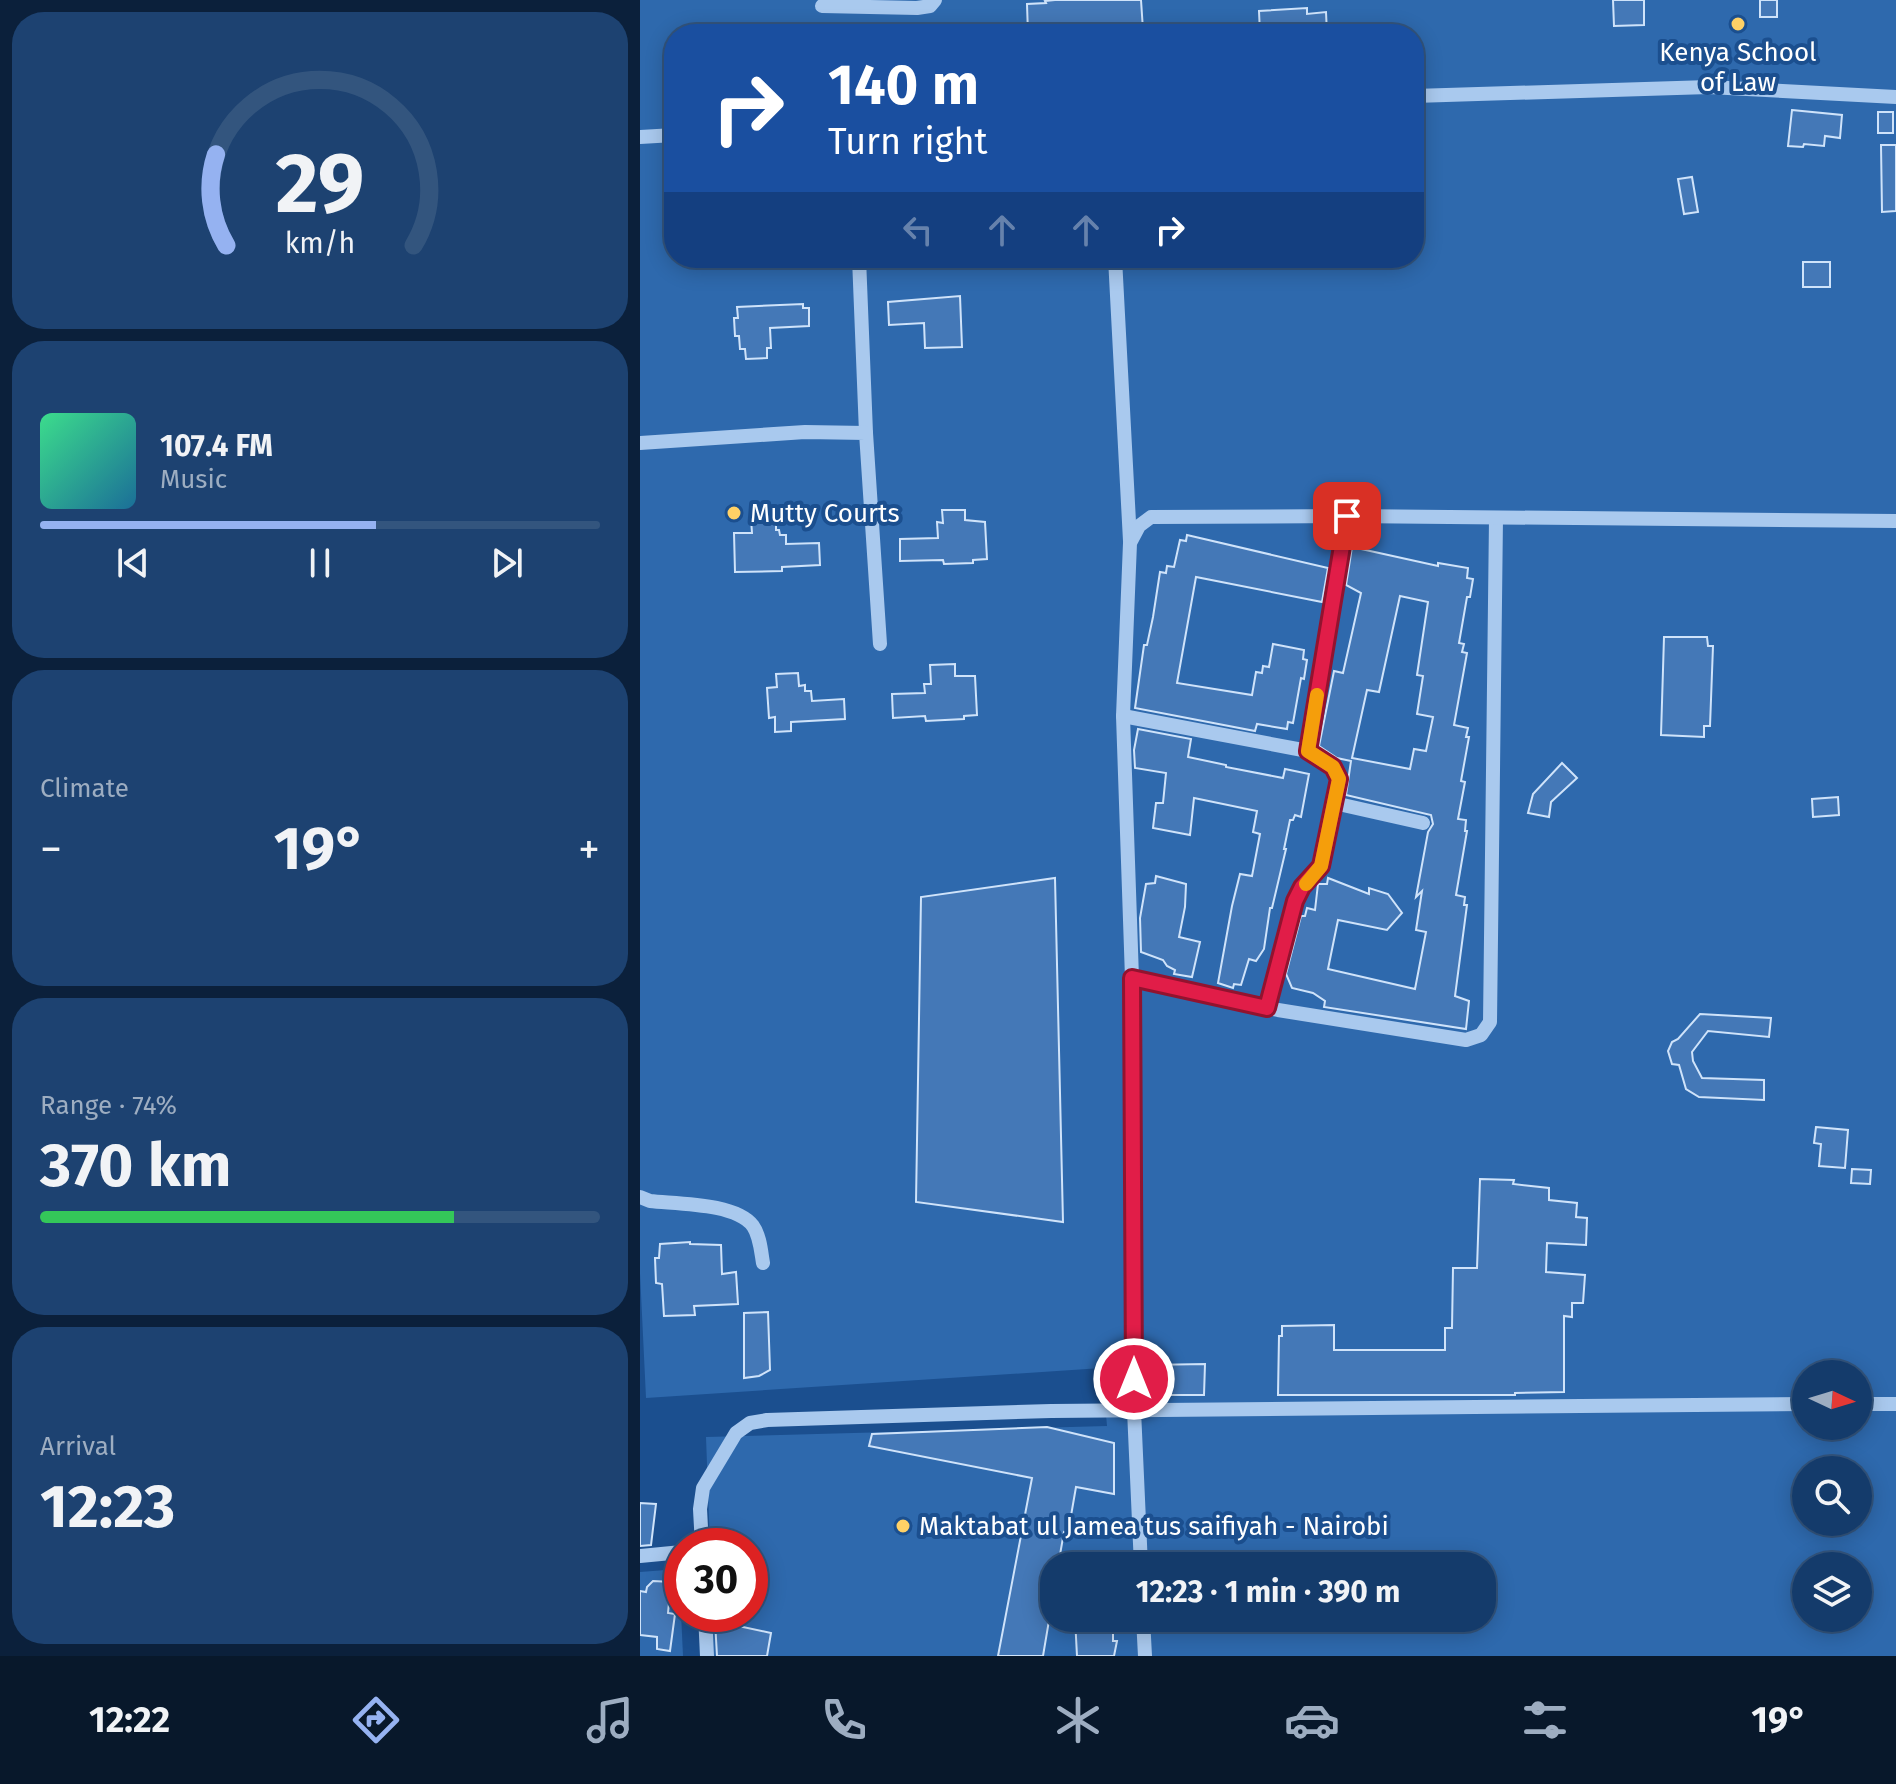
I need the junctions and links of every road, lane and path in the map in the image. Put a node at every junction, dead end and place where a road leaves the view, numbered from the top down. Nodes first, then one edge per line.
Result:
1 (935, 0) edge
2 (822, 6) dead end
3 (1424, 96) edge
4 (1896, 97) edge
5 (664, 136) edge
6 (640, 137) edge
7 (859, 268) edge
8 (1116, 268) edge
9 (866, 433) junction
10 (640, 443) edge
11 (1347, 516) junction
12 (1496, 518) junction
13 (1896, 521) edge
14 (1130, 543) junction
15 (880, 644) dead end
16 (1123, 716) junction
17 (1308, 751) junction
18 (1334, 803) junction
19 (1423, 823) dead end
20 (1132, 978) junction
21 (1267, 1008) junction
22 (640, 1197) edge
23 (763, 1263) dead end
24 (1792, 1404) edge
25 (1872, 1404) edge
26 (1896, 1404) edge
27 (1134, 1410) junction
28 (701, 1528) edge
29 (1140, 1552) edge
30 (664, 1554) edge
31 (640, 1556) edge
32 (706, 1632) edge
33 (1144, 1632) edge
34 (707, 1656) edge
35 (1145, 1656) edge

1 - 2 street
3 - 4 street
5 - 6 street
7 - 9 street
8 - 14 street
9 - 10 street
9 - 15 street
11 - 12 street
11 - 14 street
11 - 17 street
12 - 13 street
12 - 21 street
14 - 16 street
16 - 17 street
16 - 20 street
17 - 18 street
18 - 19 street
18 - 21 street
20 - 21 street
20 - 27 street
22 - 23 street
24 - 27 street
25 - 26 street
27 - 28 street
27 - 29 street
30 - 31 street
32 - 34 street
33 - 35 street

